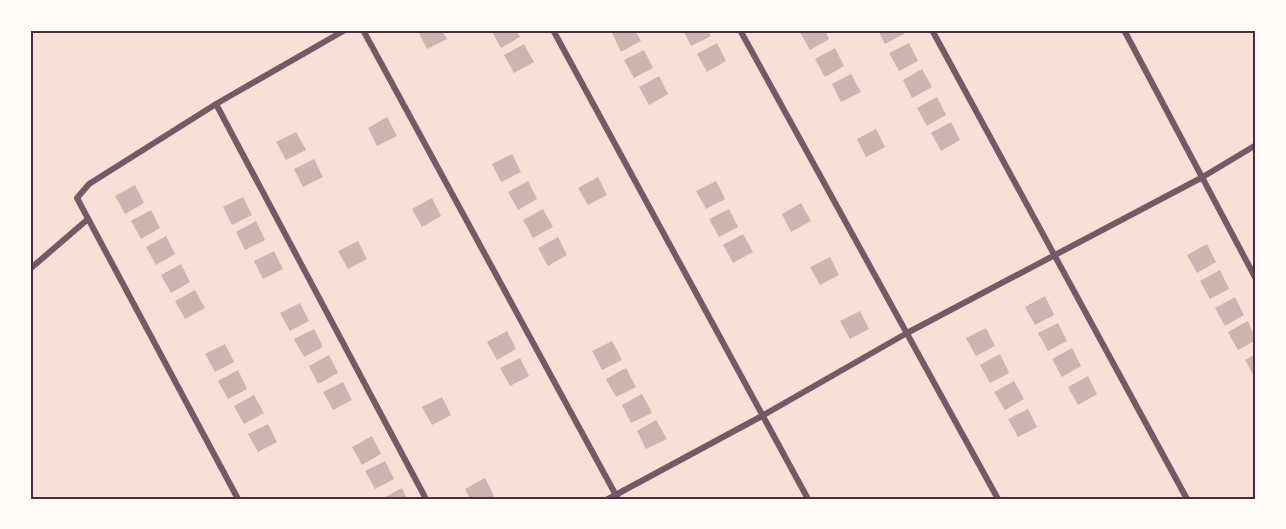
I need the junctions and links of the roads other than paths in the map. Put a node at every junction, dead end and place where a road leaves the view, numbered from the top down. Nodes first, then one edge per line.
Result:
1 (345, 30) edge
2 (363, 30) edge
3 (553, 30) edge
4 (740, 30) edge
5 (932, 30) edge
6 (1124, 30) edge
7 (216, 104) junction
8 (1256, 145) edge
9 (1201, 178) junction
10 (88, 219) junction
11 (1055, 256) junction
12 (30, 269) edge
13 (1256, 279) edge
14 (907, 333) junction
15 (762, 417) junction
16 (617, 497) edge
17 (238, 499) edge
18 (426, 499) edge
19 (608, 499) edge
20 (808, 499) edge
21 (998, 499) edge
22 (1187, 499) edge

1 - 7 street
2 - 16 street
3 - 15 street
4 - 14 street
5 - 11 street
6 - 9 street
7 - 10 street
7 - 18 street
8 - 9 street
9 - 11 street
9 - 13 street
10 - 12 street
10 - 17 street
11 - 14 street
11 - 22 street
14 - 15 street
14 - 21 street
15 - 16 street
15 - 20 street
16 - 19 street

